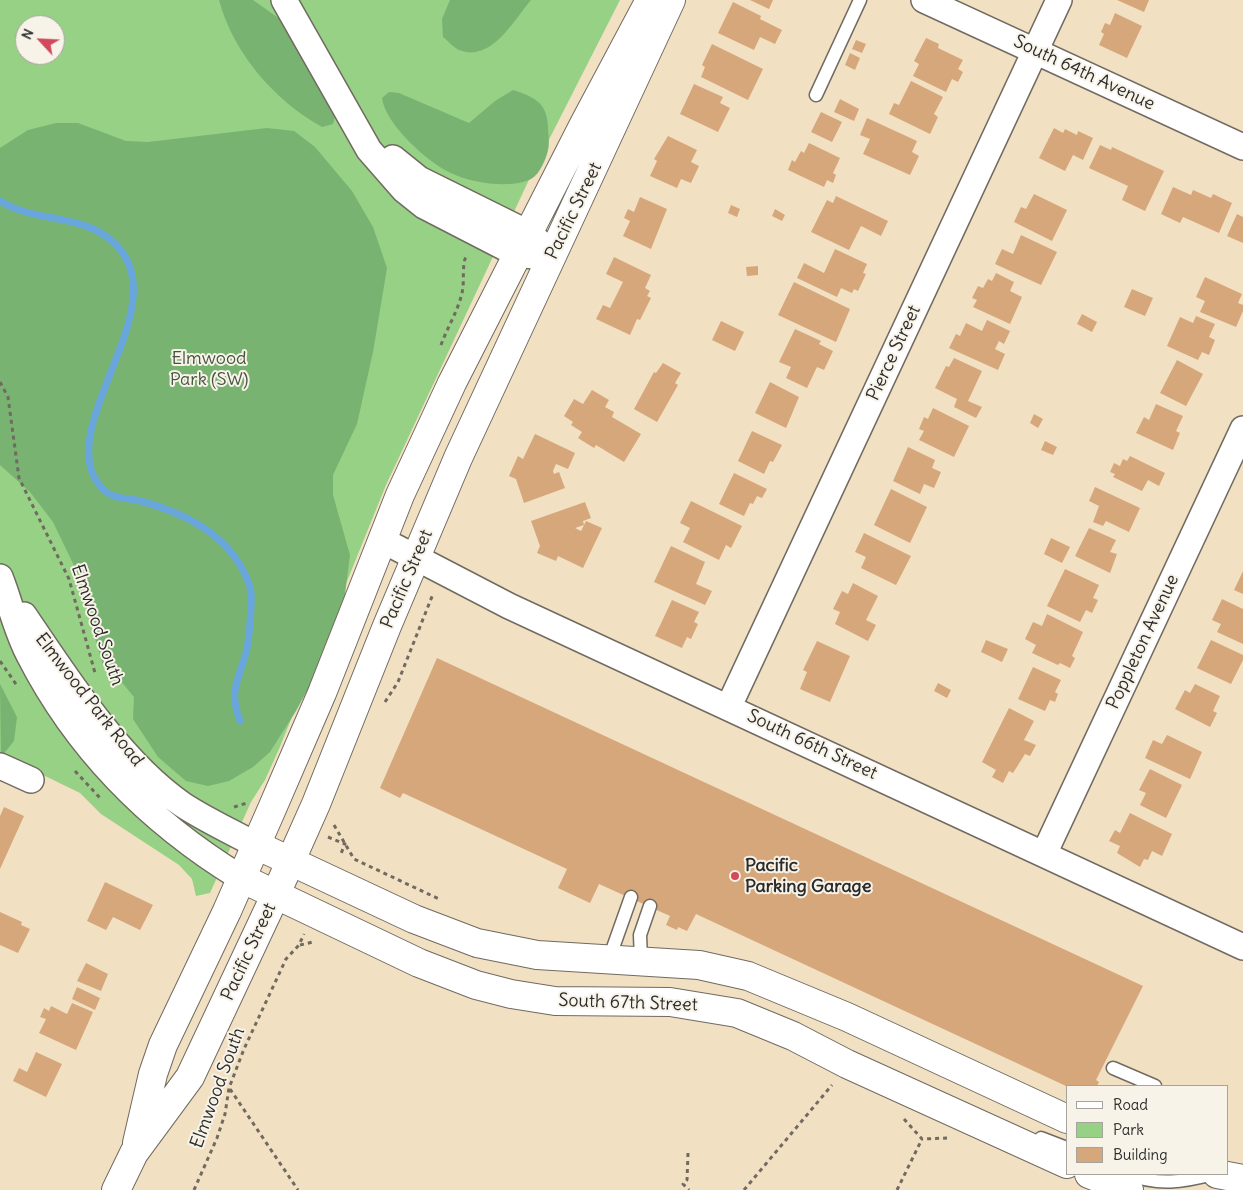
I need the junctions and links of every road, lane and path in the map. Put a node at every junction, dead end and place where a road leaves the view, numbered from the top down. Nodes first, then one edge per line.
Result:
1 (284, 0) edge
2 (650, 0) edge
3 (671, 0) edge
4 (860, 0) edge
5 (924, 0) edge
6 (1059, 0) edge
7 (1035, 50) junction
8 (816, 95) dead end
9 (1243, 147) edge
10 (522, 243) junction
11 (551, 258) junction
12 (0, 382) edge
13 (1243, 430) edge
14 (382, 540) junction
15 (416, 557) junction
16 (444, 573) junction
17 (2, 581) edge
18 (97, 678) dead end
19 (729, 706) junction
20 (379, 708) dead end
21 (0, 766) edge
22 (31, 780) dead end
23 (252, 802) dead end
24 (232, 808) dead end
25 (334, 820) dead end
26 (256, 845) junction
27 (1044, 854) junction
28 (291, 861) junction
29 (241, 878) junction
30 (275, 896) junction
31 (631, 898) dead end
32 (444, 901) dead end
33 (650, 906) dead end
34 (299, 945) dead end
35 (1243, 947) edge
36 (609, 959) junction
37 (641, 960) junction
38 (798, 997) junction
39 (625, 1001) junction
40 (1114, 1068) dead end
41 (835, 1082) dead end
42 (1153, 1085) edge
43 (229, 1088) junction
44 (921, 1097) junction
45 (1066, 1119) edge
46 (922, 1139) dead end
47 (1066, 1148) edge
48 (134, 1153) junction
49 (688, 1153) dead end
50 (1066, 1164) edge
51 (1092, 1175) edge
52 (1132, 1175) edge
53 (1210, 1175) edge
54 (1222, 1175) edge
55 (1243, 1179) edge
56 (116, 1190) edge
57 (194, 1190) edge
58 (298, 1190) edge
59 (689, 1190) edge
60 (744, 1190) edge
61 (898, 1190) edge
62 (1129, 1190) edge

1 - 10 street
2 - 10 main road, Pacific Street
3 - 11 main road, Pacific Street
4 - 8 lane
5 - 7 street, South 64th Avenue
6 - 7 street, Pierce Street
7 - 9 street, South 64th Avenue
7 - 19 street, Pierce Street
10 - 11 street
10 - 14 main road, Pacific Street
11 - 15 main road, Pacific Street
12 - 18 path, Elmwood South
13 - 27 street, Poppleton Avenue
14 - 15 street, South 66th Street
14 - 26 main road, Pacific Street
15 - 16 street, South 66th Street
15 - 28 main road, Pacific Street
16 - 19 street, South 66th Street
16 - 20 path
17 - 26 street, Elmwood Park Road
17 - 29 street, Elmwood Park Road
19 - 27 street, South 66th Street
21 - 22 street
23 - 24 path
25 - 32 path
26 - 28 main road, Elmwood Park Road
26 - 29 main road, Pacific Street
27 - 35 street, South 66th Street
28 - 30 main road, Pacific Street
28 - 36 main road
29 - 30 main road, South 67th Street
29 - 48 main road, Pacific Street
30 - 39 main road, South 67th Street
30 - 48 main road, Pacific Street
31 - 36 lane
33 - 37 lane
34 - 43 path, Elmwood South
36 - 37 main road
37 - 38 main road
38 - 39 main road
38 - 45 main road
39 - 44 main road, South 67th Street
40 - 42 lane
41 - 60 path
43 - 57 path, Elmwood South
43 - 58 path
44 - 47 lane
44 - 50 main road, South 67th Street
46 - 61 path
48 - 56 main road, Pacific Street
49 - 59 path
51 - 62 main road
52 - 53 lane
54 - 55 main road

